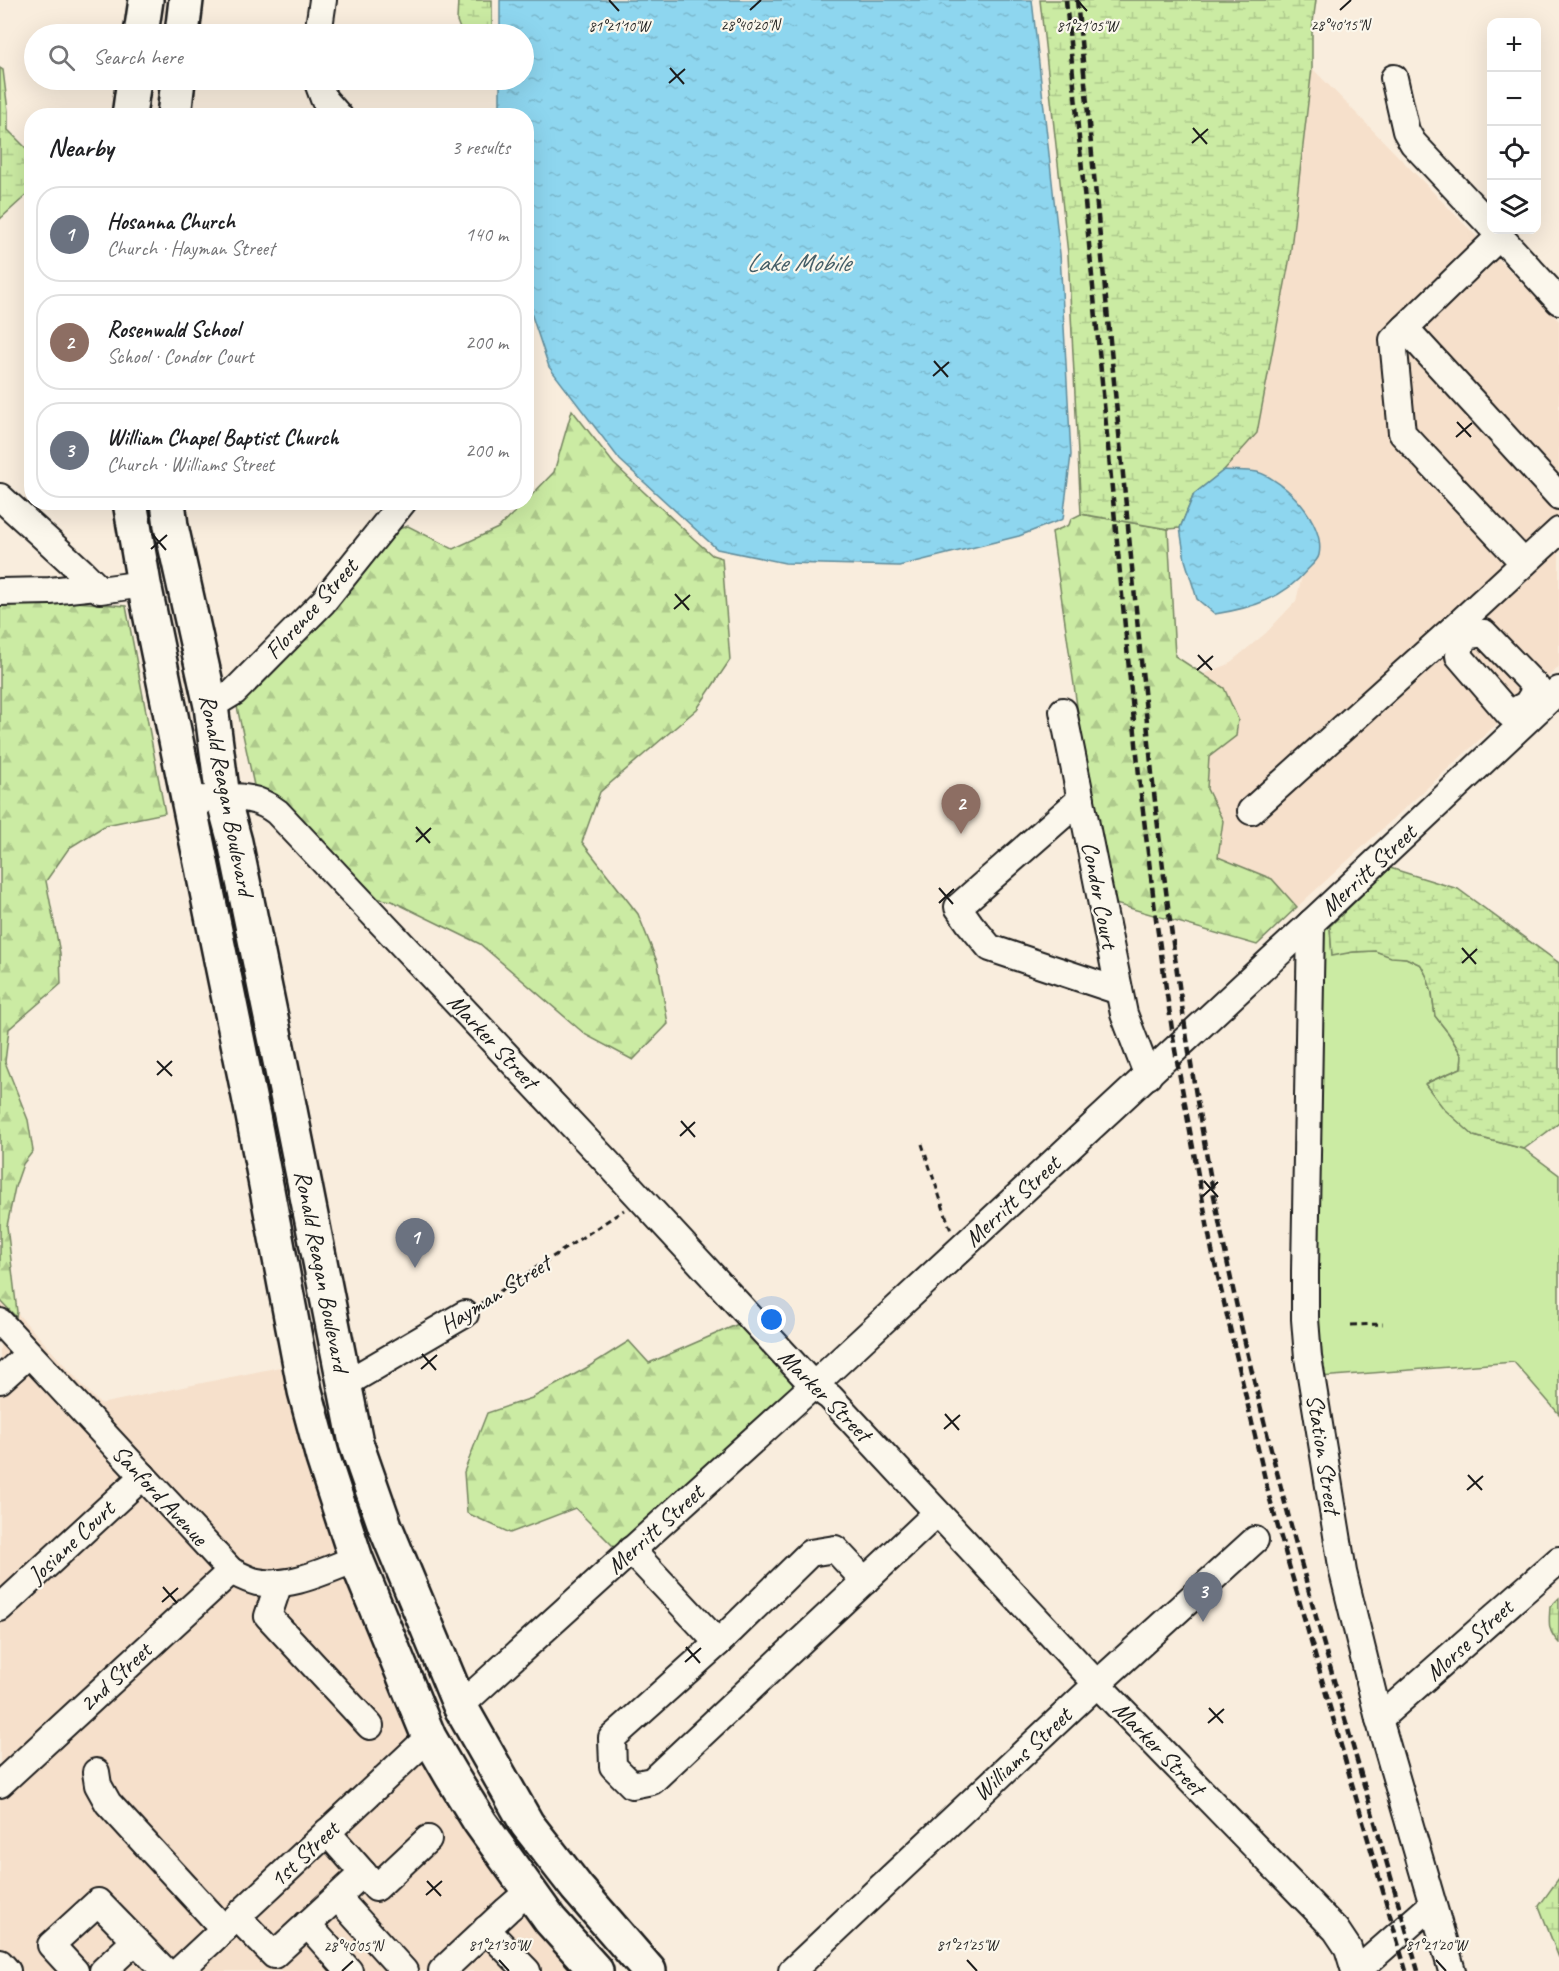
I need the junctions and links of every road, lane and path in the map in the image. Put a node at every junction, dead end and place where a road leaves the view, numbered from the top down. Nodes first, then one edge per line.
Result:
1 (146, 0) edge
2 (186, 0) edge
3 (323, 0) edge
4 (142, 24) edge
5 (183, 24) edge
6 (319, 24) edge
7 (1394, 78) dead end
8 (133, 90) edge
9 (176, 90) edge
10 (321, 90) edge
11 (130, 108) edge
12 (175, 108) edge
13 (332, 108) edge
14 (1487, 222) edge
15 (1492, 234) edge
16 (1498, 234) edge
17 (1559, 301) edge
18 (1405, 328) junction
19 (1559, 496) edge
20 (0, 497) edge
21 (131, 510) edge
22 (169, 510) edge
23 (397, 510) edge
24 (1559, 531) edge
25 (1524, 563) junction
26 (144, 584) junction
27 (96, 586) junction
28 (0, 592) edge
29 (1458, 632) junction
30 (1559, 690) edge
31 (211, 706) junction
32 (1531, 709) junction
33 (1063, 711) dead end
34 (223, 798) junction
35 (1081, 799) junction
36 (187, 801) junction
37 (1251, 811) dead end
38 (1311, 923) junction
39 (1119, 991) junction
40 (1148, 1076) junction
41 (922, 1144) dead end
42 (641, 1199) junction
43 (962, 1247) junction
44 (465, 1314) joint
45 (0, 1322) edge
46 (1383, 1324) dead end
47 (1352, 1325) dead end
48 (29, 1354) junction
49 (0, 1380) edge
50 (345, 1384) junction
51 (813, 1385) junction
52 (143, 1476) junction
53 (937, 1513) junction
54 (1255, 1540) dead end
55 (631, 1550) junction
56 (356, 1559) junction
57 (1559, 1560) edge
58 (231, 1571) junction
59 (865, 1581) junction
60 (279, 1583) junction
61 (0, 1608) edge
62 (718, 1643) junction
63 (1097, 1684) junction
64 (460, 1706) junction
65 (1379, 1719) junction
66 (370, 1726) dead end
67 (429, 1737) junction
68 (96, 1772) dead end
69 (0, 1784) edge
70 (327, 1832) junction
71 (428, 1839) dead end
72 (363, 1874) junction
73 (529, 1891) junction
74 (337, 1896) junction
75 (1432, 1905) junction
76 (230, 1923) junction
77 (307, 1924) junction
78 (486, 1929) junction
79 (135, 1941) junction
80 (0, 1963) edge
81 (280, 1963) edge
82 (451, 1968) edge
83 (7, 1971) edge
84 (75, 1971) edge
85 (103, 1971) edge
86 (165, 1971) edge
87 (180, 1971) edge
88 (349, 1971) edge
89 (404, 1971) edge
90 (527, 1971) edge
91 (596, 1971) edge
92 (649, 1971) edge
93 (792, 1971) edge
94 (1356, 1971) edge
95 (1452, 1971) edge

1 - 4 main road
2 - 5 main road
3 - 6 street
7 - 14 street
8 - 11 main road
9 - 12 main road
10 - 13 street
15 - 18 street
16 - 17 street
18 - 19 street
18 - 25 street
20 - 27 street
21 - 26 main road, Ronald Reagan Boulevard
22 - 31 main road, Ronald Reagan Boulevard
23 - 31 street, Florence Street
24 - 25 street
25 - 29 street
26 - 27 street
26 - 36 main road, Ronald Reagan Boulevard
27 - 28 street
29 - 32 street
29 - 32 street
29 - 37 street
30 - 32 street, Merritt Street
31 - 34 main road, Ronald Reagan Boulevard
32 - 38 street, Merritt Street
33 - 35 street, Condor Court
34 - 36 street, Marker Street
34 - 42 street, Marker Street
34 - 50 main road, Ronald Reagan Boulevard
35 - 39 street, Condor Court
35 - 39 street
36 - 56 main road, Ronald Reagan Boulevard
38 - 40 street, Merritt Street
38 - 65 street, Station Street
39 - 40 street, Condor Court
40 - 43 street, Merritt Street
41 - 43 path
42 - 44 path, Hayman Street
42 - 51 street, Marker Street
43 - 51 street, Merritt Street
44 - 50 street, Hayman Street
45 - 48 street, Sanford Avenue
46 - 47 path
48 - 49 street
48 - 52 street, Sanford Avenue
50 - 64 main road, Ronald Reagan Boulevard
51 - 53 street, Marker Street
51 - 55 street, Merritt Street
52 - 58 street, Sanford Avenue
52 - 61 street, Josiane Court
53 - 59 street
53 - 63 street, Marker Street
54 - 63 street, Williams Street
55 - 62 street
55 - 64 street, Merritt Street
56 - 60 street, Sanford Avenue
56 - 67 main road, Ronald Reagan Boulevard
57 - 65 street, Morse Street
58 - 60 street, Sanford Avenue
58 - 69 street, 2nd Street
59 - 62 street
59 - 62 street
60 - 66 street
63 - 93 street, Williams Street
63 - 94 street, Marker Street
64 - 67 main road
64 - 92 main road, Ronald Reagan Boulevard
65 - 75 street, Station Street
67 - 70 street, 1st Street
67 - 73 main road, Ronald Reagan Boulevard
68 - 76 street
70 - 72 street
70 - 76 street, 1st Street
71 - 72 street
72 - 74 street
73 - 78 street
73 - 91 main road, Ronald Reagan Boulevard
74 - 77 street
74 - 89 street
75 - 94 street
75 - 95 street, Station Street
76 - 81 street
76 - 87 street, 1st Street
77 - 81 street
77 - 88 street
78 - 82 street
78 - 90 street
79 - 84 street
79 - 85 street
79 - 86 street
80 - 83 street

